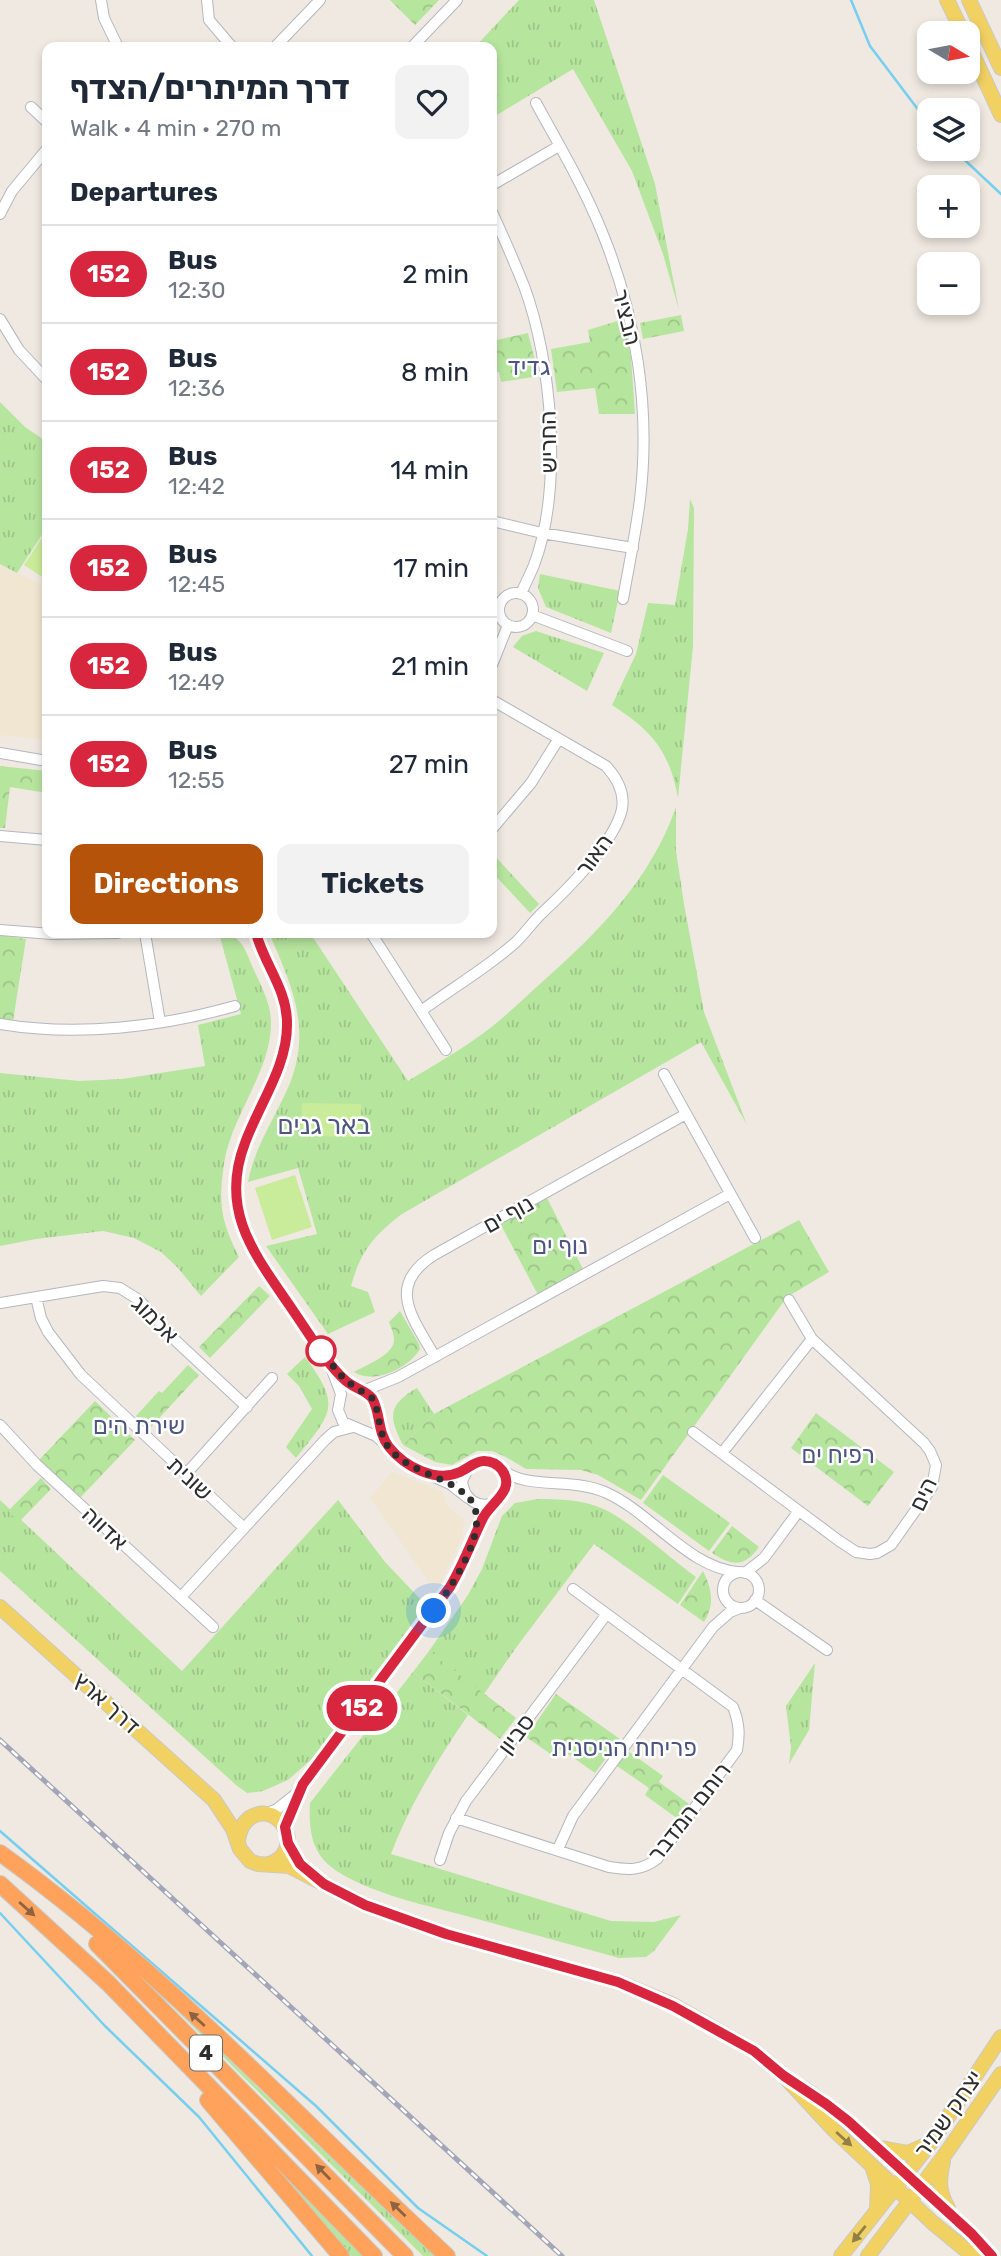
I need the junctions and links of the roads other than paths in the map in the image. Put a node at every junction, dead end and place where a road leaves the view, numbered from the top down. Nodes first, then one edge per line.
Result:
1 (101, 0) edge
2 (207, 0) edge
3 (320, 0) edge
4 (457, 0) edge
5 (947, 0) edge
6 (969, 0) edge
7 (957, 21) edge
8 (116, 42) edge
9 (228, 42) edge
10 (280, 42) edge
11 (417, 42) edge
12 (1001, 68) edge
13 (980, 70) edge
14 (536, 103) dead end
15 (31, 107) dead end
16 (1001, 115) edge
17 (42, 117) edge
18 (559, 146) junction
19 (42, 155) edge
20 (497, 182) edge
21 (0, 214) edge
22 (497, 224) edge
23 (0, 319) edge
24 (42, 375) edge
25 (497, 522) edge
26 (542, 533) junction
27 (632, 548) junction
28 (521, 594) junction
29 (623, 599) dead end
30 (497, 602) edge
31 (497, 606) edge
32 (532, 615) junction
33 (508, 625) junction
34 (627, 651) dead end
35 (497, 654) edge
36 (497, 703) edge
37 (558, 740) junction
38 (0, 753) edge
39 (42, 760) edge
40 (497, 823) edge
41 (0, 836) edge
42 (42, 840) edge
43 (0, 930) edge
44 (42, 933) edge
45 (146, 938) edge
46 (252, 938) edge
47 (258, 938) edge
48 (375, 938) edge
49 (260, 945) junction
50 (235, 1006) dead end
51 (421, 1011) junction
52 (160, 1021) junction
53 (0, 1024) edge
54 (446, 1050) dead end
55 (664, 1074) dead end
56 (686, 1114) junction
57 (730, 1194) junction
58 (755, 1238) dead end
59 (36, 1297) junction
60 (789, 1300) dead end
61 (0, 1303) edge
62 (812, 1339) junction
63 (324, 1356) junction
64 (435, 1357) junction
65 (398, 1377) junction
66 (272, 1378) dead end
67 (362, 1391) junction
68 (340, 1405) junction
69 (247, 1407) junction
70 (376, 1410) junction
71 (0, 1425) edge
72 (356, 1428) junction
73 (693, 1432) dead end
74 (325, 1440) junction
75 (390, 1448) junction
76 (722, 1453) junction
77 (469, 1467) junction
78 (501, 1469) junction
79 (186, 1474) junction
80 (428, 1474) junction
81 (530, 1482) junction
82 (469, 1499) junction
83 (499, 1499) junction
84 (798, 1512) junction
85 (244, 1528) junction
86 (472, 1545) junction
87 (764, 1558) junction
88 (705, 1562) junction
89 (742, 1572) junction
90 (757, 1583) junction
91 (573, 1589) dead end
92 (724, 1594) junction
93 (181, 1597) junction
94 (755, 1600) junction
95 (0, 1607) edge
96 (740, 1608) junction
97 (606, 1615) junction
98 (213, 1626) dead end
99 (713, 1627) junction
100 (827, 1650) dead end
101 (682, 1670) junction
102 (303, 1784) junction
103 (214, 1800) junction
104 (260, 1815) junction
105 (456, 1818) junction
106 (285, 1827) junction
107 (238, 1841) junction
108 (288, 1843) junction
109 (558, 1849) junction
110 (0, 1854) edge
111 (440, 1860) dead end
112 (266, 1864) junction
113 (0, 1884) edge
114 (324, 1884) junction
115 (54, 1934) junction
116 (1001, 2037) edge
117 (1001, 2074) edge
118 (784, 2076) junction
119 (932, 2141) junction
120 (874, 2145) junction
121 (944, 2156) junction
122 (872, 2165) junction
123 (906, 2174) junction
124 (896, 2188) junction
125 (921, 2188) junction
126 (911, 2202) junction
127 (877, 2211) junction
128 (953, 2217) junction
129 (933, 2222) junction
130 (889, 2231) junction
131 (341, 2256) edge
132 (374, 2256) edge
133 (405, 2256) edge
134 (447, 2256) edge
135 (841, 2256) edge
136 (868, 2256) edge
137 (973, 2256) edge
138 (992, 2256) edge

1 - 8 street
2 - 9 street
3 - 10 street
4 - 11 street
5 - 7 main road
6 - 12 main road
13 - 16 main road
14 - 18 street, הבציר
15 - 17 street
18 - 20 street
18 - 27 street, הבציר
19 - 21 street
22 - 26 street, החריש
23 - 24 street
25 - 26 street
26 - 27 street
26 - 28 street, החריש
27 - 29 street, הבציר
28 - 30 street
28 - 32 street
31 - 33 street
32 - 33 street
32 - 34 street
33 - 35 street
36 - 37 street, האור
37 - 40 street
37 - 51 street, האור
38 - 39 street
41 - 42 street
43 - 44 street
45 - 52 street
46 - 49 street
47 - 49 street
48 - 51 street
49 - 63 street
50 - 52 street
51 - 54 street
52 - 53 street
55 - 56 street
56 - 57 street
56 - 64 street, נוף ים
57 - 58 street
57 - 64 street
59 - 61 street, אלמוג
59 - 69 street, אלמוג
59 - 79 street, שונית
60 - 62 street, הים
62 - 76 street
62 - 84 street, הים
63 - 67 street
63 - 68 street
64 - 65 street
65 - 67 street
65 - 70 street
66 - 69 street
67 - 68 street
67 - 70 street
68 - 72 street
68 - 74 street
69 - 79 street
70 - 72 street
70 - 75 street
71 - 93 street, אדווה
72 - 74 street
72 - 75 street
73 - 76 street, הים
74 - 85 street
75 - 80 street
76 - 84 street, הים
77 - 78 street
77 - 80 street
77 - 82 street
78 - 81 street
78 - 83 street
79 - 85 street, שונית
80 - 82 street
81 - 83 street
81 - 88 street
82 - 83 street
82 - 86 street
83 - 86 street
84 - 87 street
85 - 93 street
86 - 102 street
87 - 89 street
87 - 90 street
88 - 89 street
88 - 92 street
89 - 90 street
89 - 92 street
90 - 94 street
91 - 97 street
92 - 96 street
92 - 99 street
93 - 98 street, אדווה
94 - 96 street
94 - 100 street
95 - 103 main road, דרך ארץ
96 - 99 street
97 - 101 street
97 - 105 street, סביון
99 - 101 street
101 - 109 street
101 - 109 street, רותם המדבר
102 - 104 street
102 - 106 street
103 - 104 main road, דרך ארץ
103 - 107 main road, דרך ארץ
104 - 106 main road
104 - 107 main road
105 - 109 street, רותם המדבר
105 - 111 street, סביון
106 - 108 main road
107 - 112 main road
108 - 112 main road
108 - 114 main road
133 -> 110 highway, 4
134 -> 110 highway
112 - 114 main road
113 -> 115 highway, 4
114 - 118 main road
115 - 131 highway
115 - 132 highway, 4
116 - 119 main road, יצחק שמיר
117 - 121 main road, יצחק שמיר
118 - 120 main road
118 -> 122 main road
119 - 120 main road
119 - 123 main road, יצחק שמיר
120 - 123 main road
121 - 125 main road, יצחק שמיר
121 - 128 main road
122 - 124 main road
122 - 127 main road
123 - 124 main road, יצחק שמיר
123 - 125 main road
124 - 126 main road
124 - 127 main road, יצחק שמיר
125 - 126 main road, יצחק שמיר
125 - 128 main road
126 - 129 main road
126 - 130 main road, יצחק שמיר
127 -> 135 main road, יצחק שמיר
128 - 138 main road
129 - 130 main road
129 - 137 main road
130 - 136 main road, יצחק שמיר

